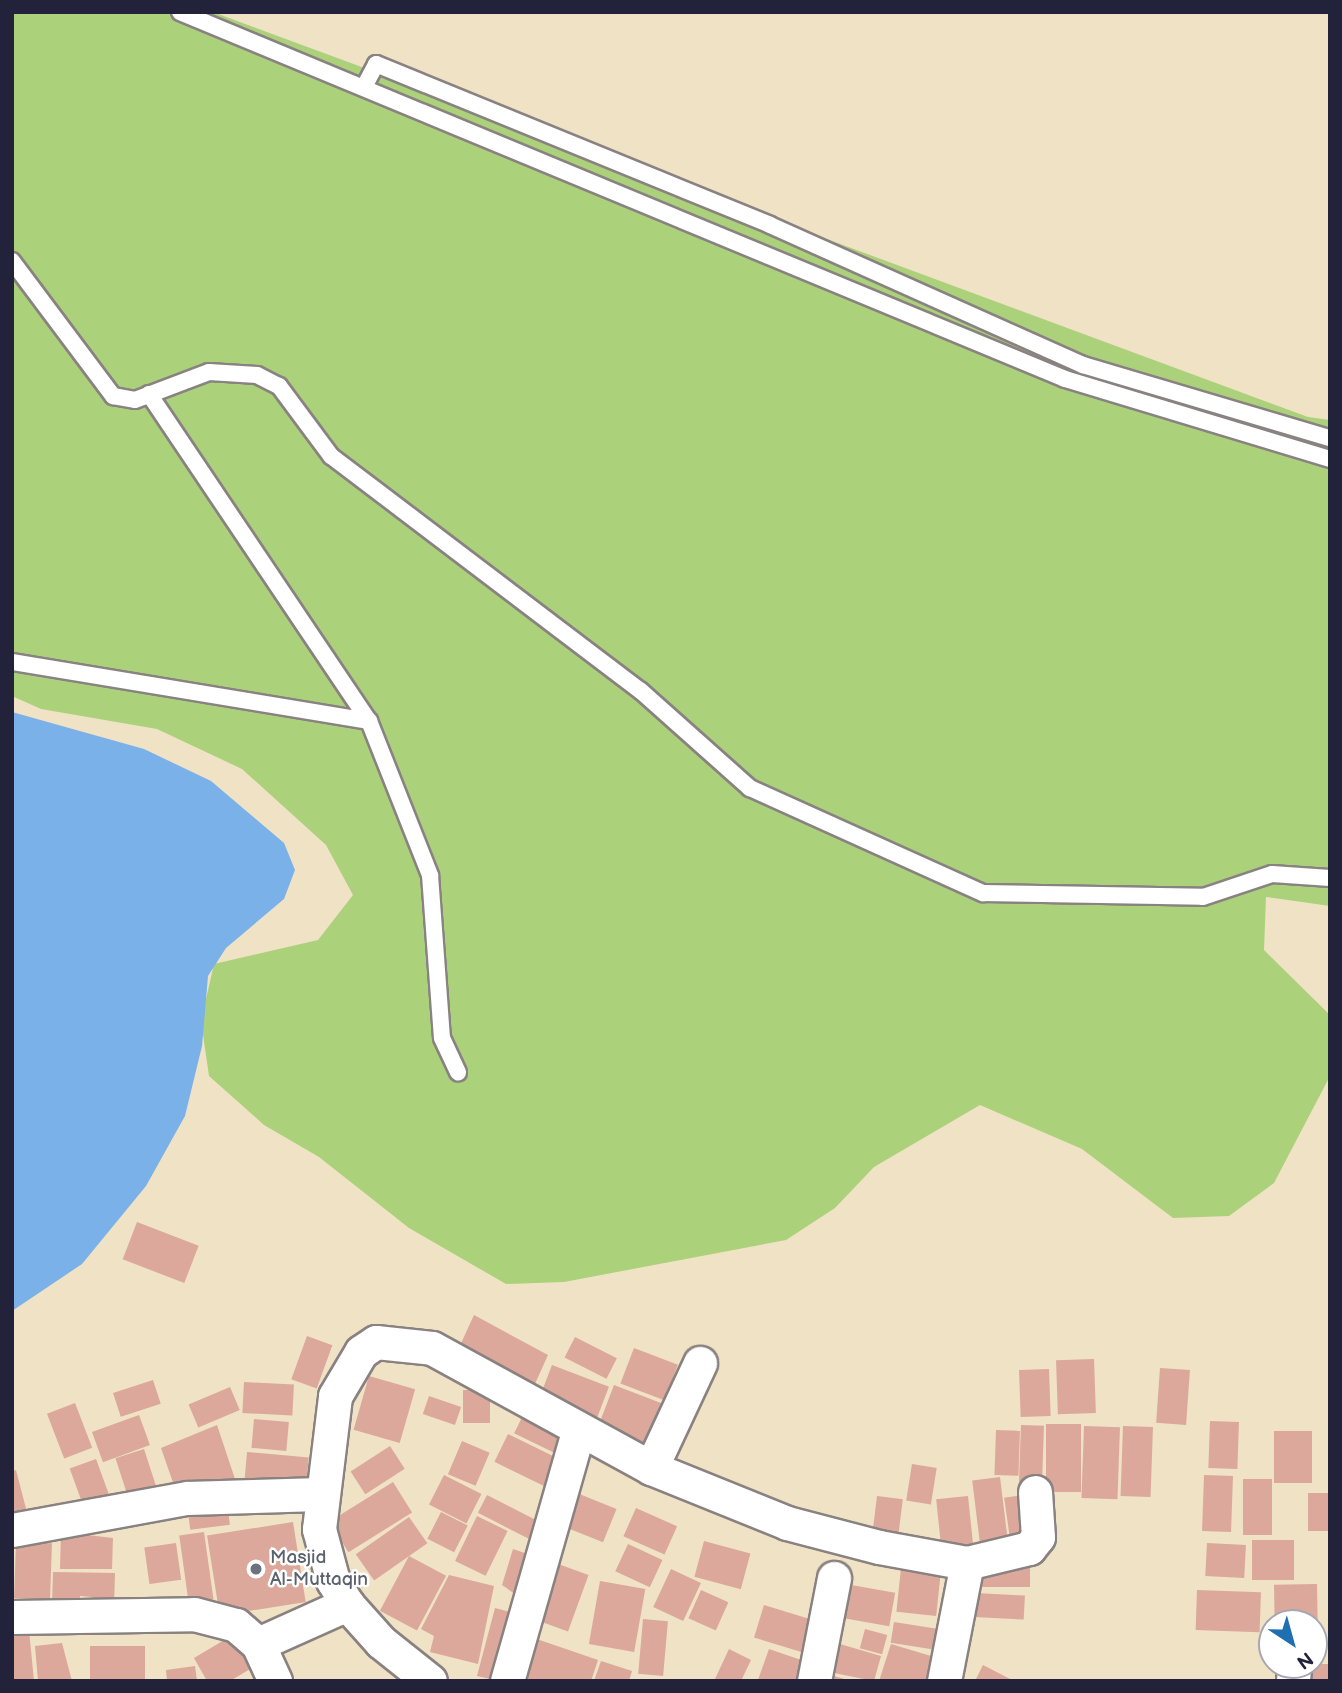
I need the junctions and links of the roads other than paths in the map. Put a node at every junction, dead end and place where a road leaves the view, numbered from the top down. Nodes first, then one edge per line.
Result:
1 (180, 12) edge
2 (364, 87) junction
3 (12, 261) edge
4 (149, 394) junction
5 (1330, 438) edge
6 (1330, 459) edge
7 (12, 662) edge
8 (369, 721) junction
9 (1330, 878) edge
10 (458, 1072) dead end
11 (700, 1363) dead end
12 (578, 1432) junction
13 (651, 1468) junction
14 (1035, 1492) dead end
15 (320, 1494) junction
16 (12, 1530) edge
17 (967, 1563) junction
18 (834, 1578) dead end
19 (348, 1604) junction
20 (12, 1617) edge
21 (258, 1644) junction
22 (275, 1681) edge
23 (430, 1681) edge
24 (507, 1681) edge
25 (814, 1681) edge
26 (944, 1681) edge

1 - 2 lane
2 - 5 lane
2 - 6 lane
3 - 4 lane
4 - 8 lane
4 - 9 lane
7 - 8 lane
8 - 10 lane
11 - 13 street
12 - 13 street
12 - 15 street
12 - 24 street
13 - 17 street
14 - 17 street
15 - 16 street
15 - 19 street
17 - 26 street
18 - 25 street
19 - 21 street
19 - 23 street
20 - 21 street
21 - 22 street

